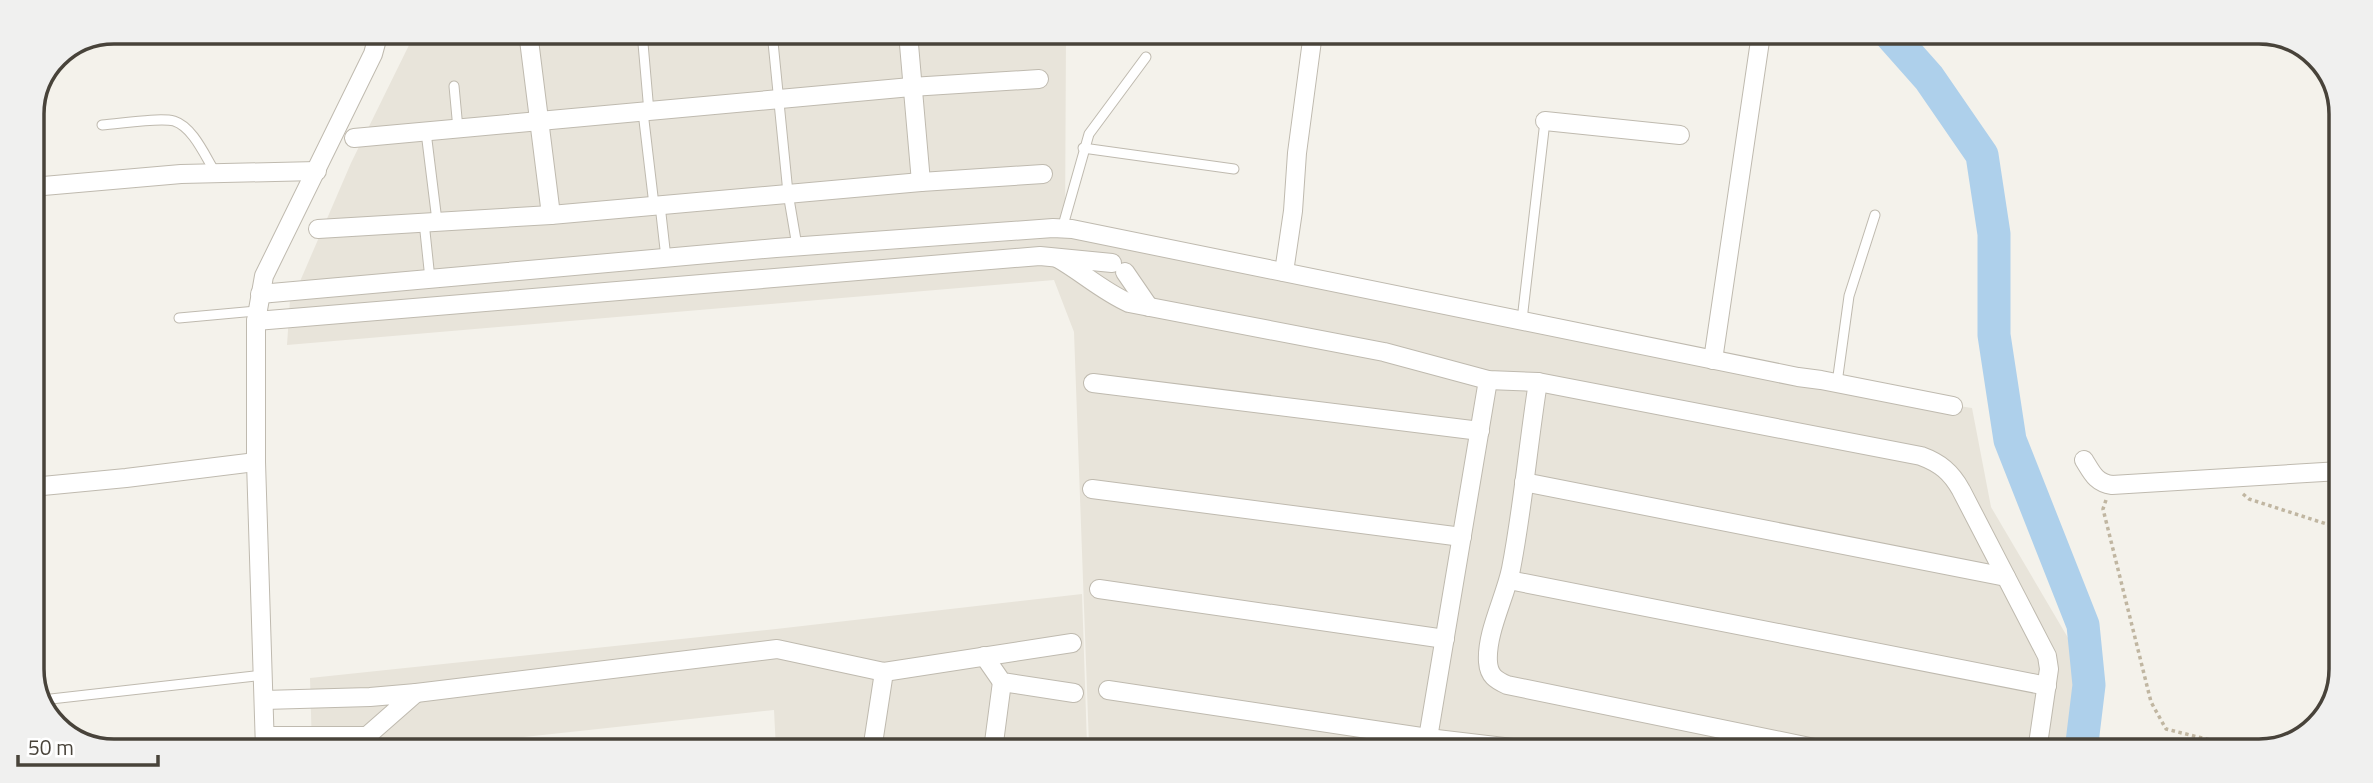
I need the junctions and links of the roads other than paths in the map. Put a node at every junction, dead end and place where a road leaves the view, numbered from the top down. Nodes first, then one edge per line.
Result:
1 (376, 44) edge
2 (529, 44) edge
3 (643, 44) edge
4 (773, 44) edge
5 (909, 44) edge
6 (1312, 44) edge
7 (1760, 44) edge
8 (1146, 57) dead end
9 (1039, 79) dead end
10 (454, 86) dead end
11 (911, 87) junction
12 (780, 100) junction
13 (646, 112) junction
14 (539, 121) junction
15 (1545, 121) joint
16 (102, 125) dead end
17 (458, 129) junction
18 (426, 132) junction
19 (1680, 135) dead end
20 (354, 138) dead end
21 (1083, 148) junction
22 (1234, 169) dead end
23 (317, 171) junction
24 (215, 172) junction
25 (1043, 174) dead end
26 (920, 182) junction
27 (44, 186) edge
28 (788, 193) junction
29 (657, 205) junction
30 (551, 215) junction
31 (1875, 215) dead end
32 (430, 222) junction
33 (318, 229) dead end
34 (1062, 229) junction
35 (797, 246) junction
36 (666, 258) junction
37 (1057, 258) junction
38 (1284, 272) junction
39 (430, 279) junction
40 (1149, 307) junction
41 (258, 309) junction
42 (179, 318) dead end
43 (1522, 320) junction
44 (1713, 360) junction
45 (1488, 380) junction
46 (1538, 382) junction
47 (1093, 383) dead end
48 (1837, 383) junction
49 (1953, 406) dead end
50 (1480, 431) junction
51 (2084, 460) dead end
52 (256, 462) junction
53 (2329, 472) edge
54 (1524, 482) junction
55 (44, 486) edge
56 (1093, 489) dead end
57 (1462, 537) junction
58 (2006, 577) junction
59 (1509, 580) junction
60 (1099, 589) dead end
61 (1444, 639) junction
62 (1072, 643) dead end
63 (984, 656) junction
64 (884, 672) junction
65 (264, 675) junction
66 (1002, 682) junction
67 (2047, 687) junction
68 (1108, 690) dead end
69 (416, 693) junction
70 (1074, 693) dead end
71 (51, 699) edge
72 (264, 700) junction
73 (1428, 738) junction
74 (265, 739) edge
75 (323, 739) edge
76 (874, 739) edge
77 (994, 739) edge
78 (1436, 739) edge
79 (1770, 739) edge
80 (2039, 739) edge

1 - 23 street
2 - 14 street
3 - 13 lane
4 - 12 lane
5 - 11 street
6 - 38 street
7 - 44 street
8 - 21 lane
9 - 11 street
10 - 17 lane
11 - 12 street
11 - 26 street
12 - 13 street
12 - 28 lane
13 - 14 street
13 - 29 lane
14 - 17 street
14 - 30 street
15 - 19 street
15 - 43 lane
16 - 24 lane
17 - 18 street
18 - 20 street
18 - 32 lane
21 - 22 lane
21 - 34 lane
23 - 24 street
23 - 41 street
24 - 27 street
25 - 26 street
26 - 28 street
28 - 29 street
28 - 35 lane
29 - 30 street
29 - 36 lane
30 - 32 street
31 - 48 lane
32 - 33 street
32 - 39 lane
34 - 35 street
34 - 38 street
35 - 36 street
36 - 39 street
37 - 40 street
37 - 40 street
37 - 41 street
38 - 43 street
39 - 41 street
40 - 45 street
41 - 42 lane
41 - 52 street
43 - 44 street
44 - 48 street
45 - 46 street
45 - 50 street
46 - 54 street
46 - 58 street
47 - 50 street
48 - 49 street
50 - 57 street
51 - 53 street
52 - 55 street
52 - 65 street
54 - 58 street
54 - 59 street
56 - 57 street
57 - 61 street
58 - 67 street
59 - 67 street
59 - 79 street
60 - 61 street
61 - 73 street
62 - 63 street
63 - 64 street
63 - 66 street
64 - 69 street
64 - 76 street
65 - 71 lane
65 - 72 street
66 - 70 street
66 - 77 street
67 - 80 street
68 - 73 street
69 - 72 street
69 - 75 street
72 - 74 street
73 - 78 street

